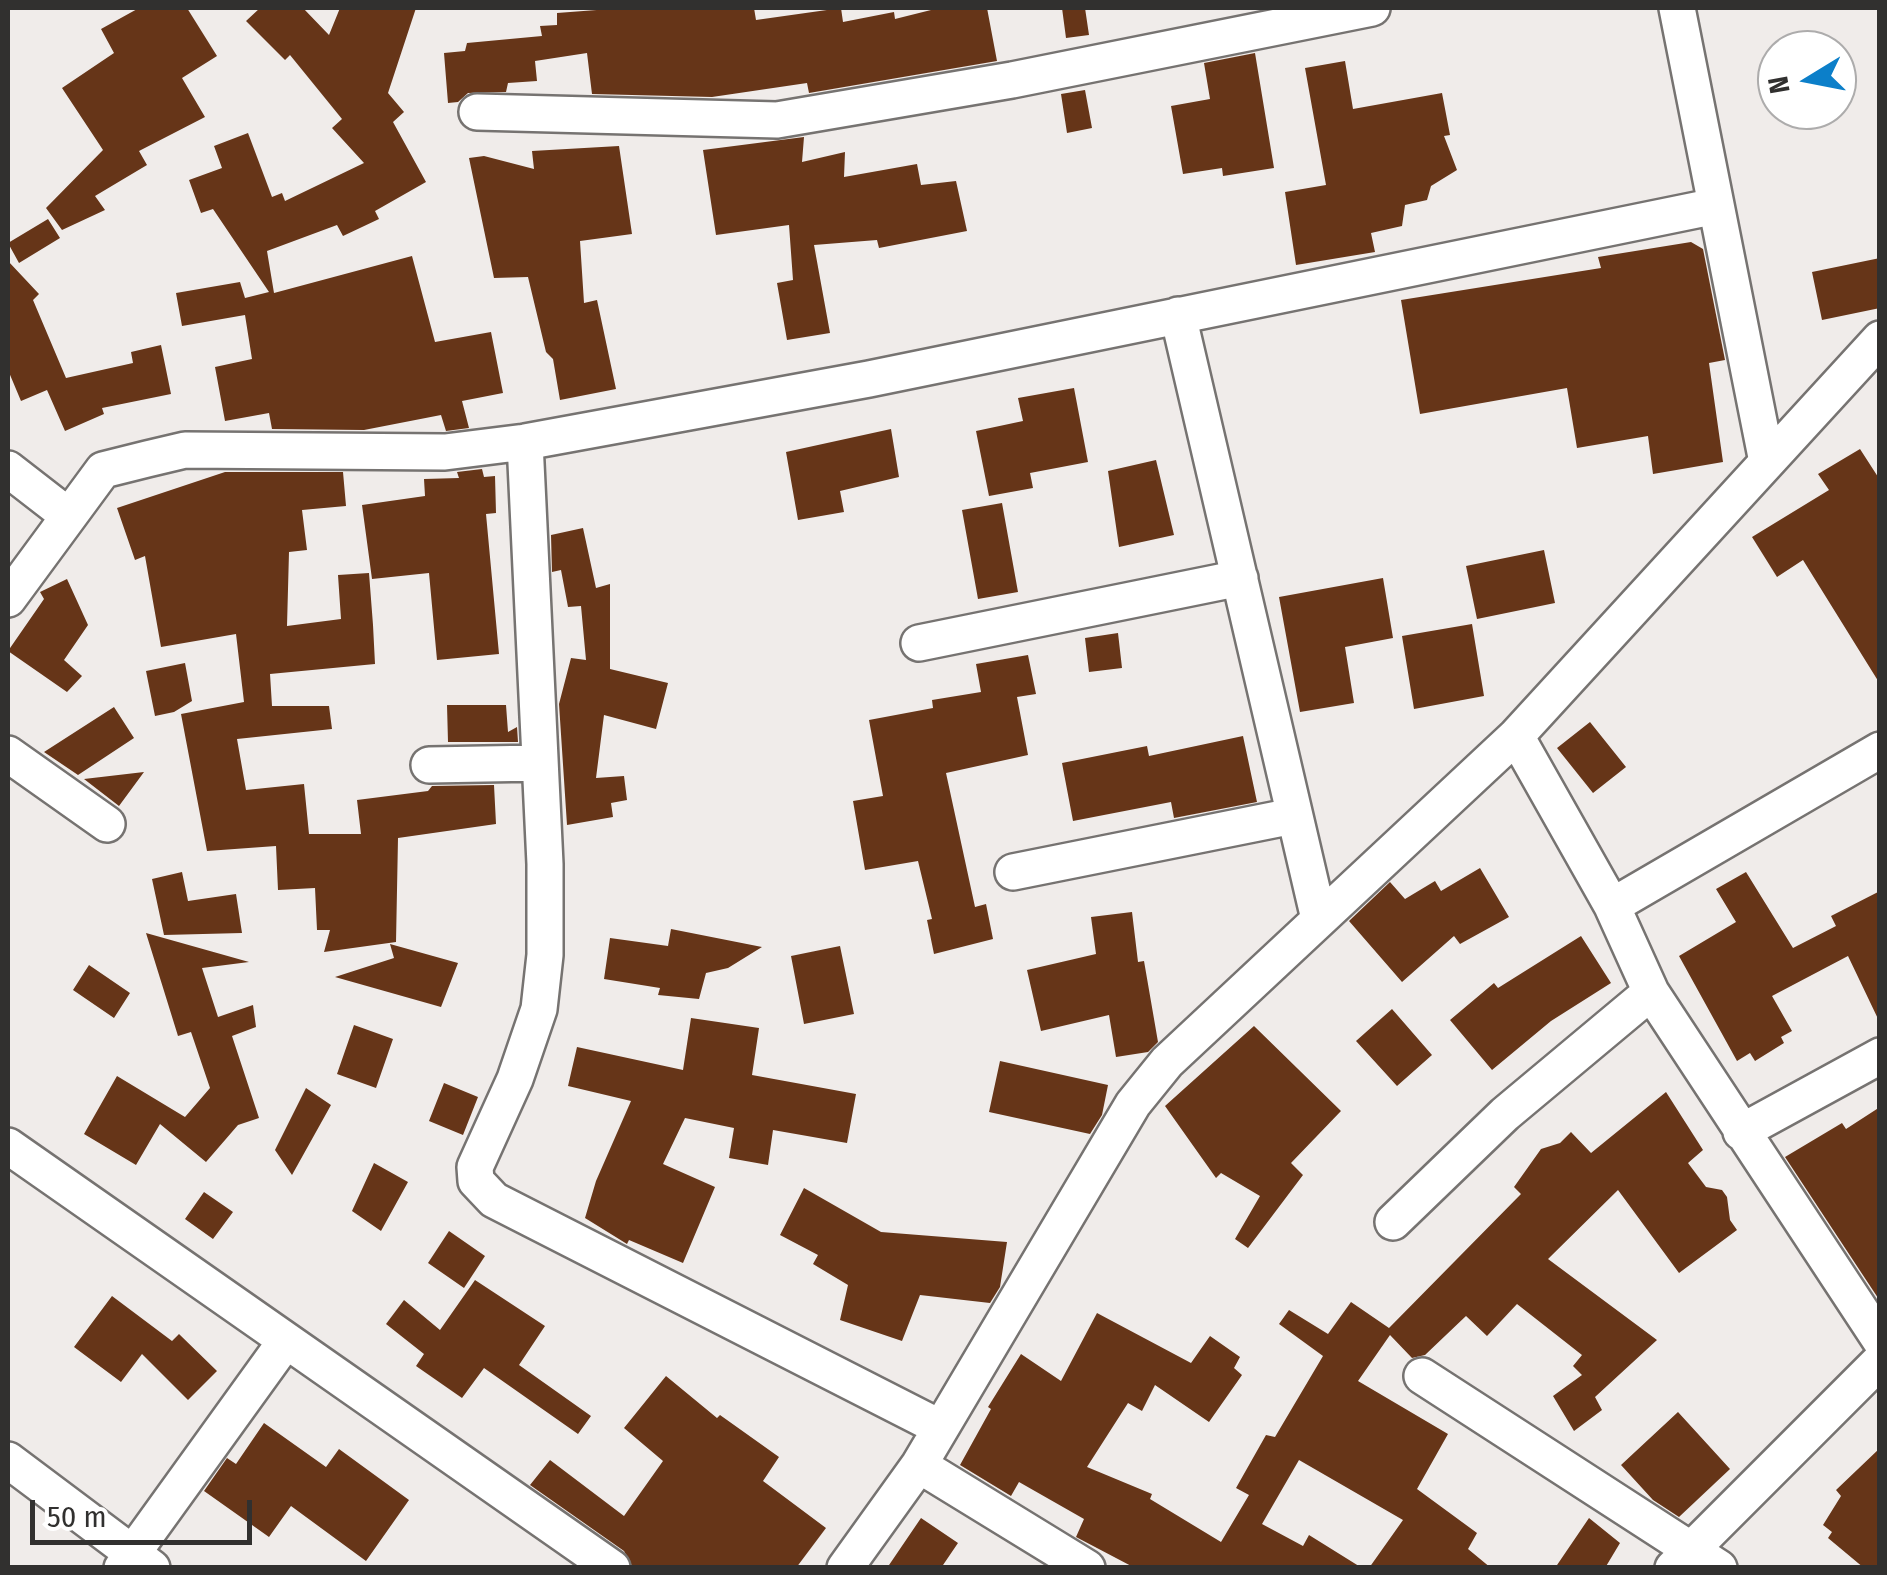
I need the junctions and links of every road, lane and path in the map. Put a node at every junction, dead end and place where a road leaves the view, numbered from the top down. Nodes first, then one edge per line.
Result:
1 (1372, 8) edge
2 (1677, 8) edge
3 (477, 112) dead end
4 (1716, 206) junction
5 (1178, 315) junction
6 (1880, 338) edge
7 (525, 442) junction
8 (1767, 462) junction
9 (8, 469) edge
10 (66, 514) junction
11 (1240, 578) junction
12 (8, 599) edge
13 (918, 643) dead end
14 (1516, 736) junction
15 (1880, 750) edge
16 (8, 754) edge
17 (539, 762) junction
18 (429, 765) dead end
19 (1293, 816) junction
20 (108, 824) dead end
21 (1012, 872) dead end
22 (1612, 906) junction
23 (1319, 919) junction
24 (1652, 992) junction
25 (1880, 1056) edge
26 (1742, 1132) junction
27 (8, 1146) edge
28 (1393, 1222) dead end
29 (1880, 1340) edge
30 (284, 1342) junction
31 (1880, 1361) edge
32 (1422, 1376) dead end
33 (941, 1428) junction
34 (8, 1460) edge
35 (920, 1465) junction
36 (1695, 1561) edge
37 (135, 1563) edge
38 (612, 1568) edge
39 (846, 1568) edge
40 (1087, 1568) edge

1 - 3 street
2 - 4 street
4 - 5 street
4 - 8 street
5 - 7 street
5 - 11 street
6 - 8 street
7 - 10 street
7 - 17 street
8 - 14 street
9 - 10 street
10 - 12 street
11 - 13 street
11 - 19 street
14 - 22 street
14 - 23 street
15 - 22 street
16 - 20 street
17 - 18 street
17 - 33 street
19 - 21 street
19 - 23 street
22 - 24 street
23 - 33 street
24 - 26 street
24 - 28 street
25 - 26 street
26 - 29 street
27 - 30 street
30 - 37 street
30 - 38 street
31 - 36 street
32 - 36 street
33 - 35 street
34 - 37 street
35 - 39 street
35 - 40 street

